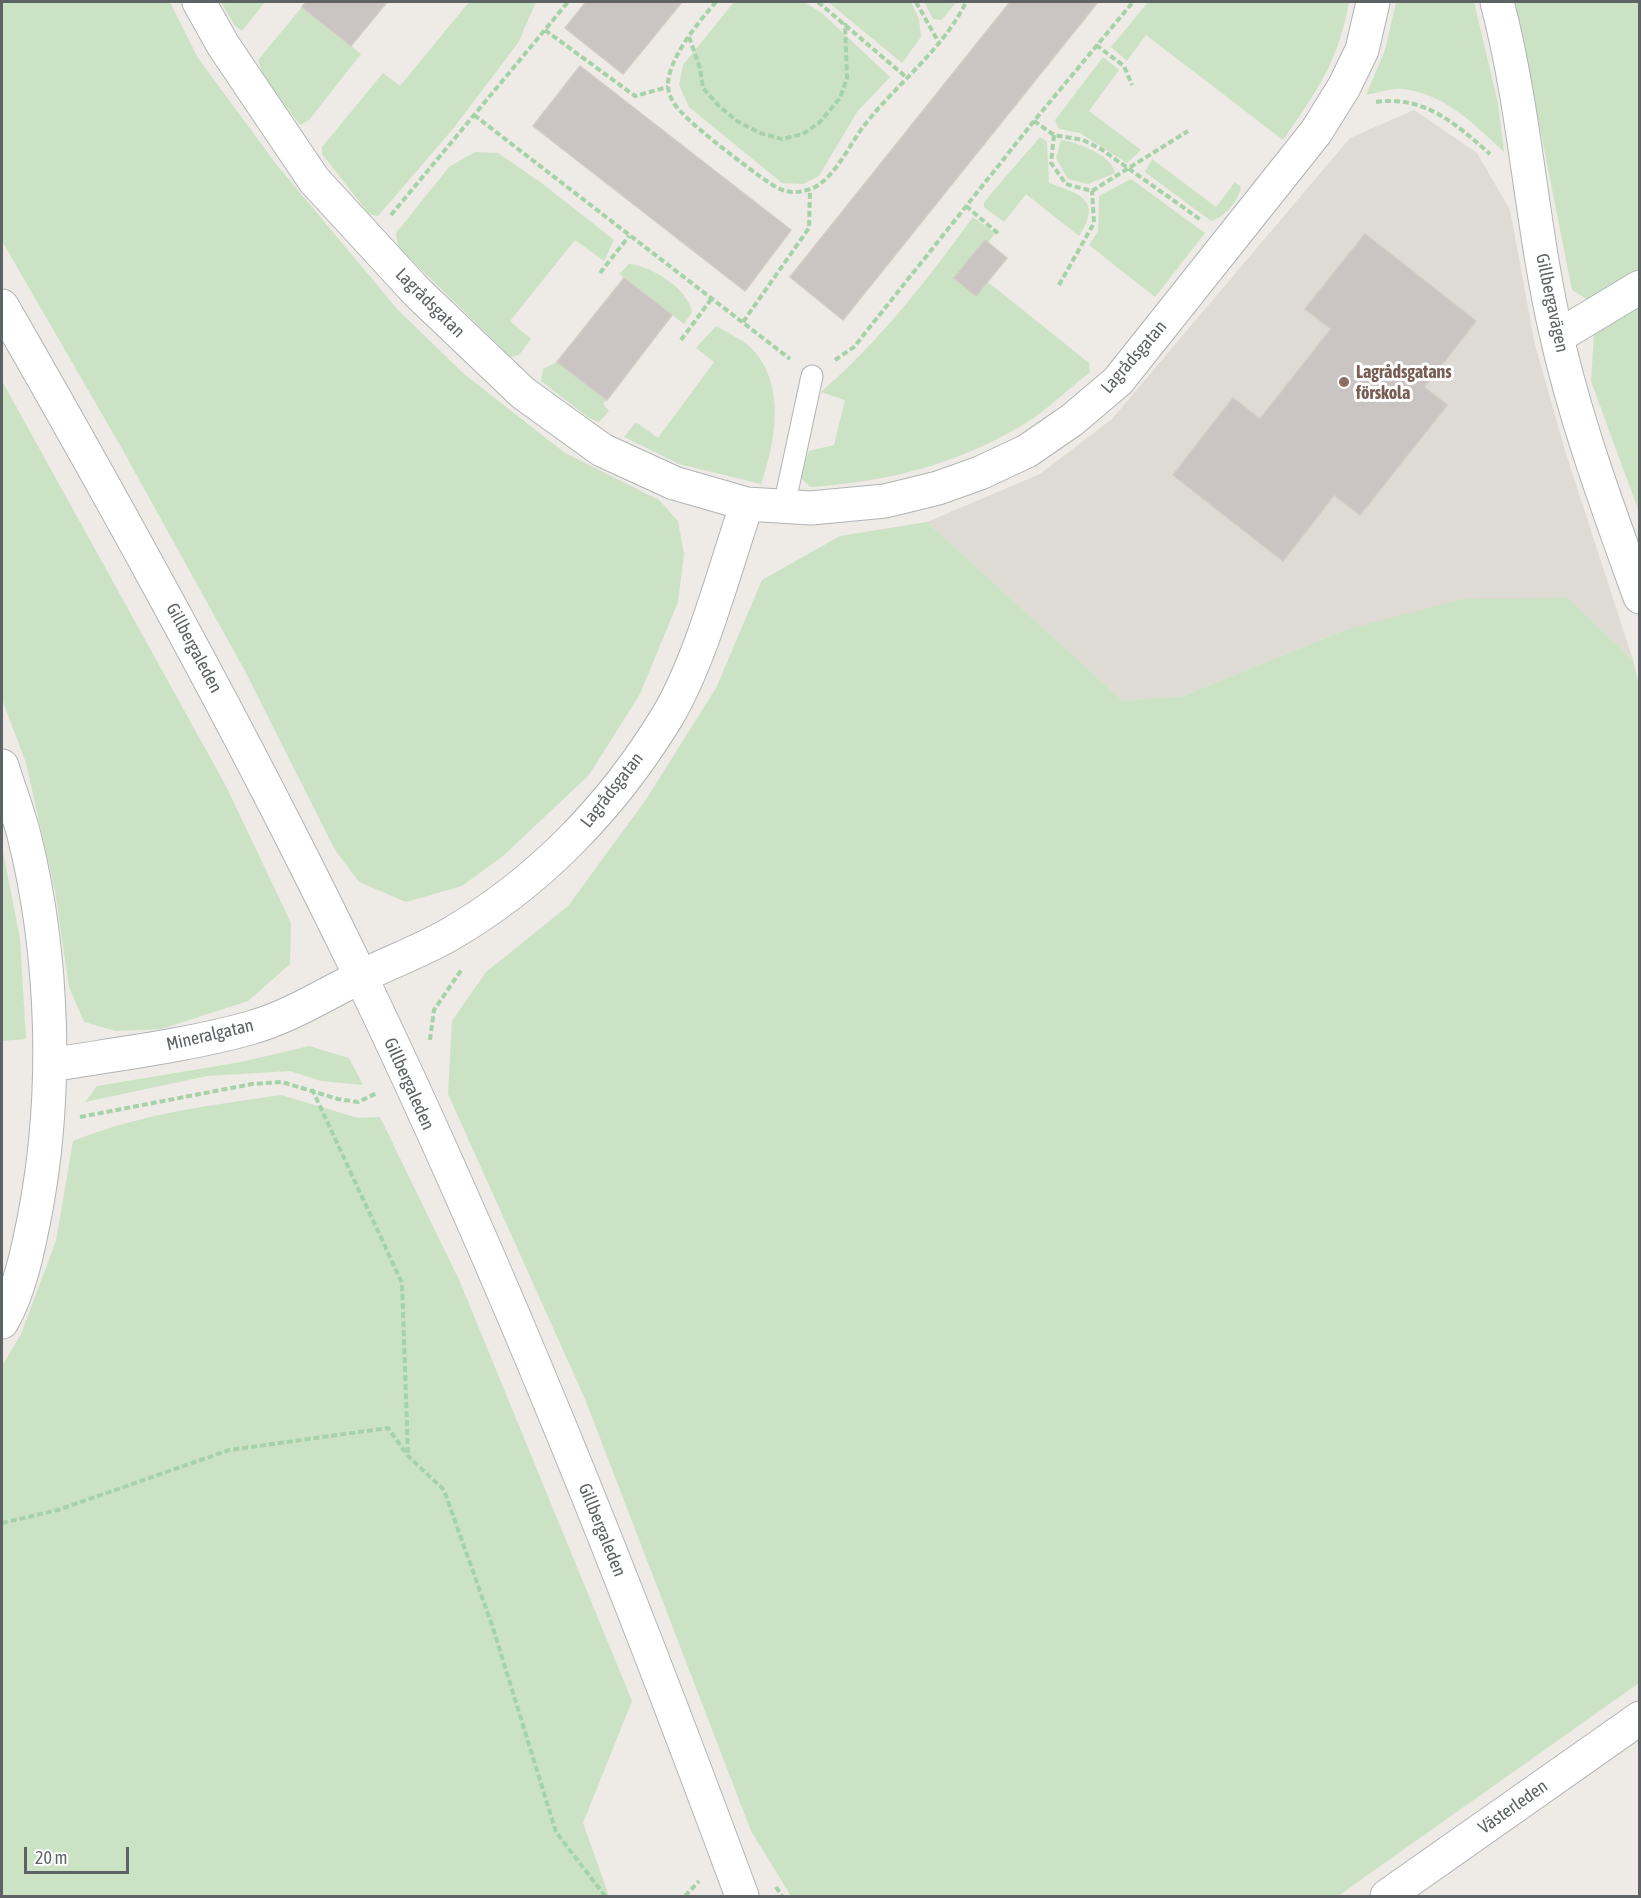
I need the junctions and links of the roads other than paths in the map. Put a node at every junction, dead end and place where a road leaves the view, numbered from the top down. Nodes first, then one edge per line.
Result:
1 (199, 2) edge
2 (1373, 2) edge
3 (1497, 2) edge
4 (1640, 286) edge
5 (2, 306) edge
6 (1557, 337) junction
7 (812, 376) road end
8 (747, 504) junction
9 (784, 506) junction
10 (1640, 597) edge
11 (4, 781) edge
12 (361, 976) junction
13 (50, 1065) junction
14 (2, 1322) edge
15 (1640, 1718) edge
16 (742, 1896) edge
17 (1388, 1896) edge

1 - 8 street, Lagrådsgatan
2 - 9 street, Lagrådsgatan
3 - 6 street, Gillbergavägen
4 - 6 street
5 - 12 street, Gillbergaleden
6 - 10 street, Gillbergavägen
7 - 9 lane
8 - 9 street, Lagrådsgatan
8 - 12 street, Lagrådsgatan
11 - 13 street
12 - 13 street, Mineralgatan
12 - 16 street, Gillbergaleden
13 - 14 street
15 - 17 street, Västerleden

